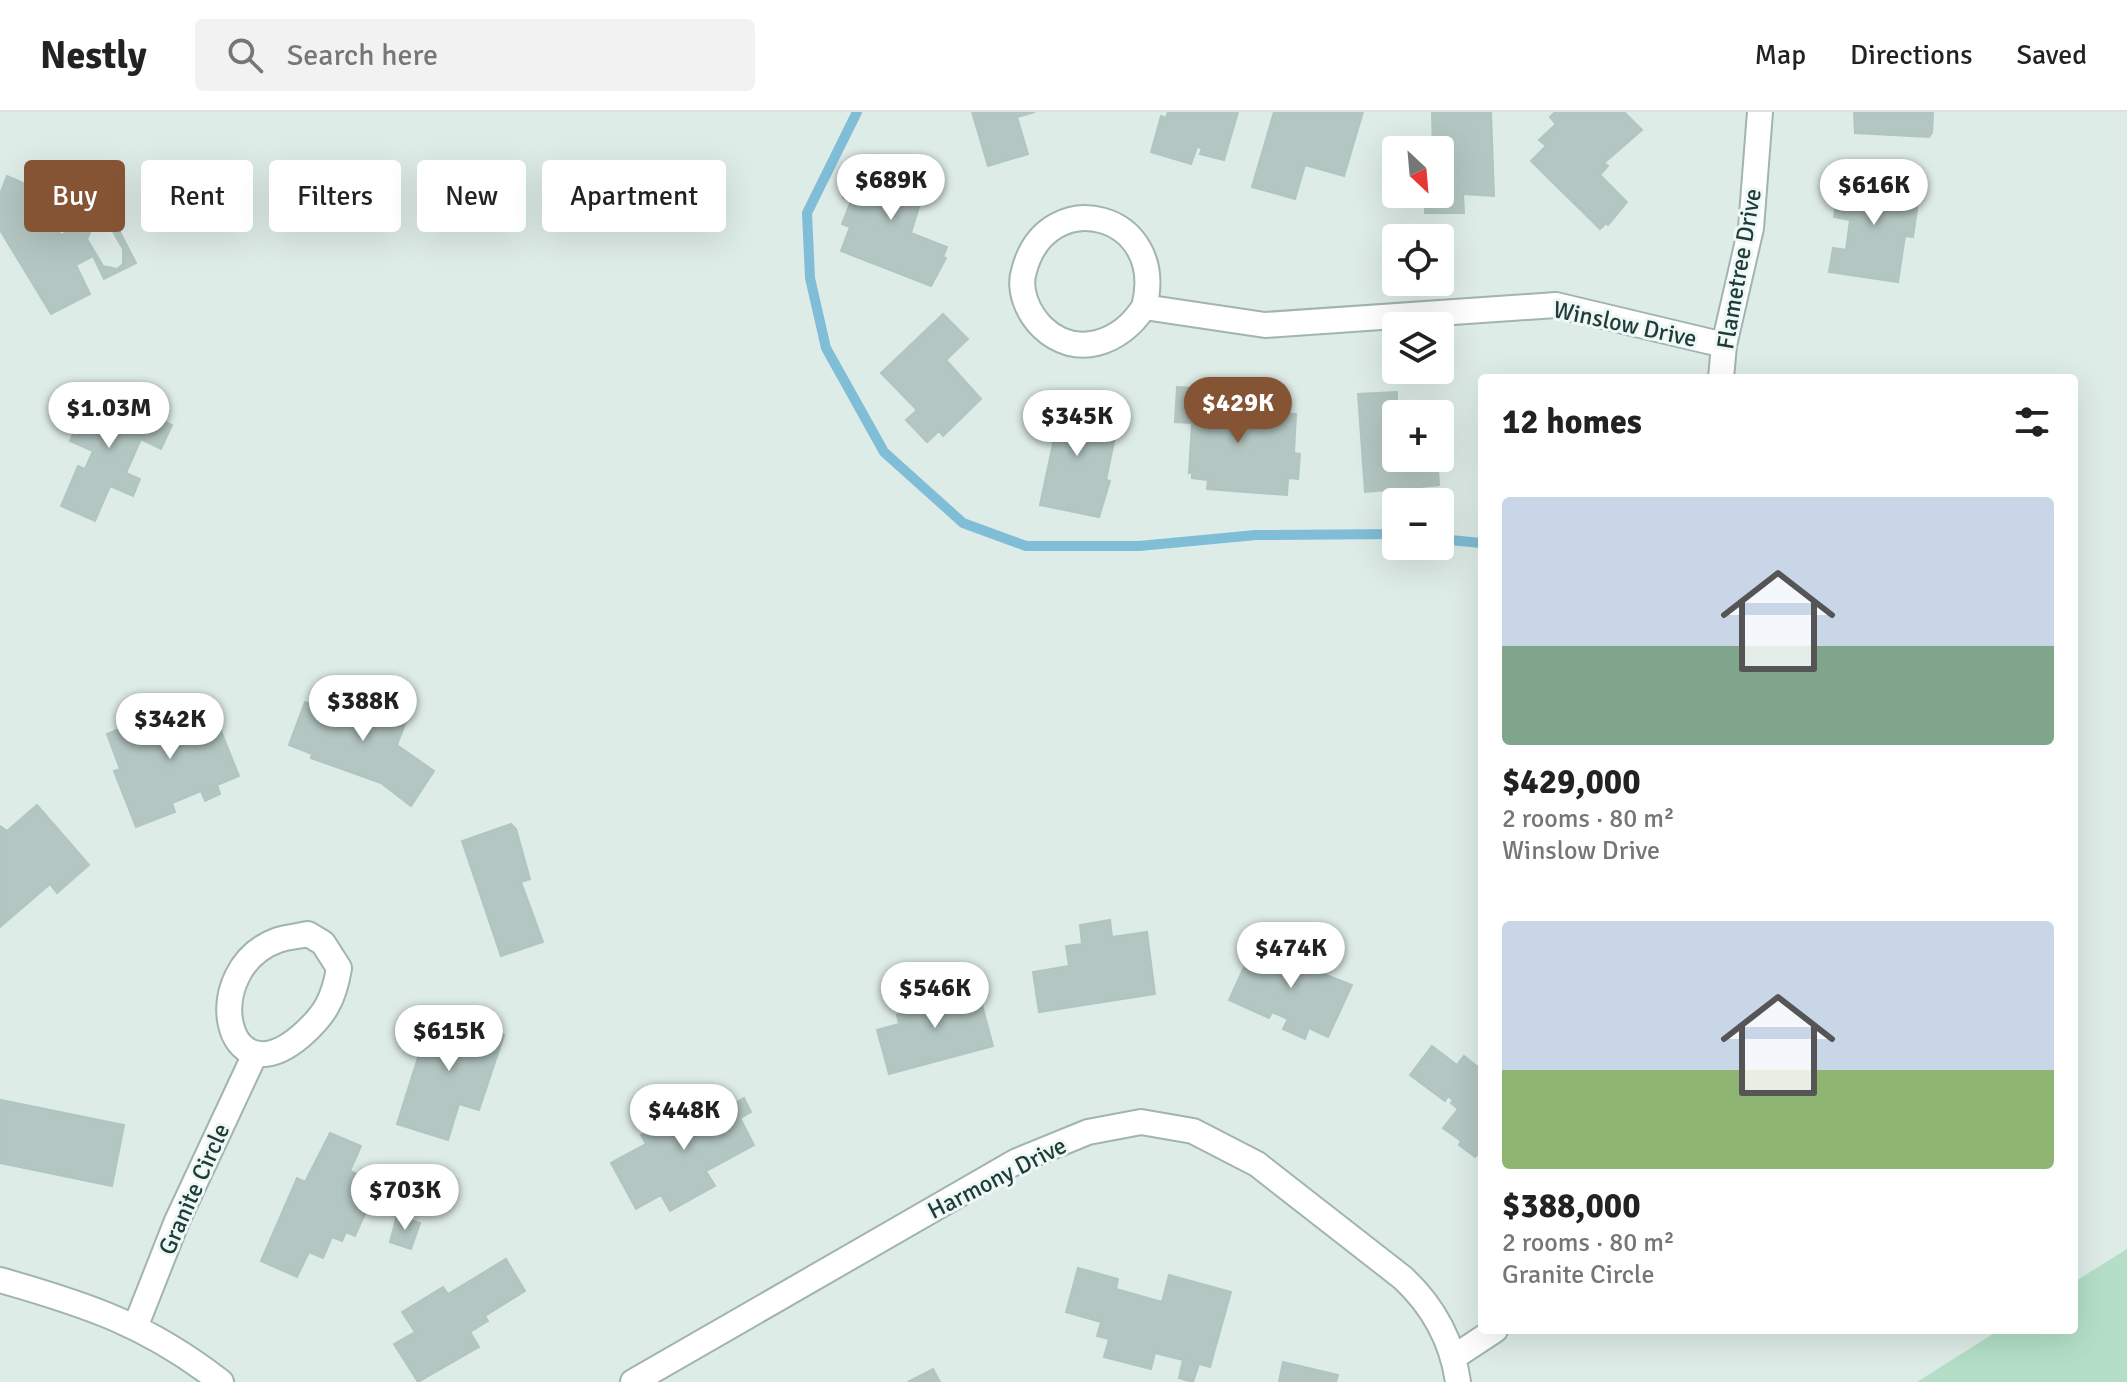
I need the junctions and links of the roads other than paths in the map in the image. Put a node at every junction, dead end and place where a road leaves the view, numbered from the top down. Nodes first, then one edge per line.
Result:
1 (1760, 112) edge
2 (1144, 307) junction
3 (1724, 345) junction
4 (1721, 374) edge
5 (255, 1054) junction
6 (0, 1280) edge
7 (136, 1325) junction
8 (1489, 1334) edge
9 (1454, 1357) junction
10 (221, 1382) edge
11 (633, 1382) edge
12 (1458, 1382) edge

1 - 3 street, Flametree Drive
2 - 2 street
2 - 3 street, Winslow Drive
3 - 4 street, Flametree Drive
5 - 5 street
5 - 7 street, Granite Circle
6 - 7 street
7 - 10 street
8 - 9 street
9 - 11 street, Harmony Drive
9 - 12 street

